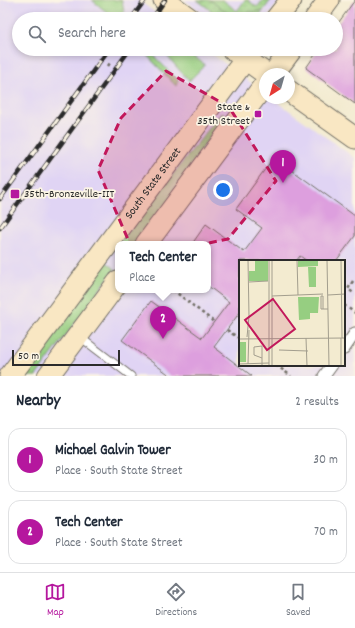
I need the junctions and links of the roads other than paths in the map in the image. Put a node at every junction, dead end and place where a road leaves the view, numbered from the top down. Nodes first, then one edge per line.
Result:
1 (164, 0) edge
2 (291, 0) edge
3 (329, 0) edge
4 (180, 12) edge
5 (282, 12) edge
6 (320, 12) edge
7 (240, 56) edge
8 (247, 56) edge
9 (287, 56) edge
10 (260, 68) edge
11 (278, 68) edge
12 (259, 92) edge
13 (295, 95) edge
14 (355, 138) edge
15 (148, 241) edge
16 (115, 286) edge
17 (355, 334) edge
18 (78, 336) junction
19 (345, 348) edge
20 (331, 366) edge
21 (10, 376) edge
22 (48, 376) edge
23 (131, 376) edge
24 (324, 376) edge

1 - 4 main road
2 - 5 main road
3 - 6 main road
7 - 21 main road, South State Street
8 - 10 main road
9 - 11 main road
12 - 15 main road
13 - 14 main road
16 - 18 main road
17 - 19 street
18 - 22 main road
18 - 23 lane
20 - 24 street

